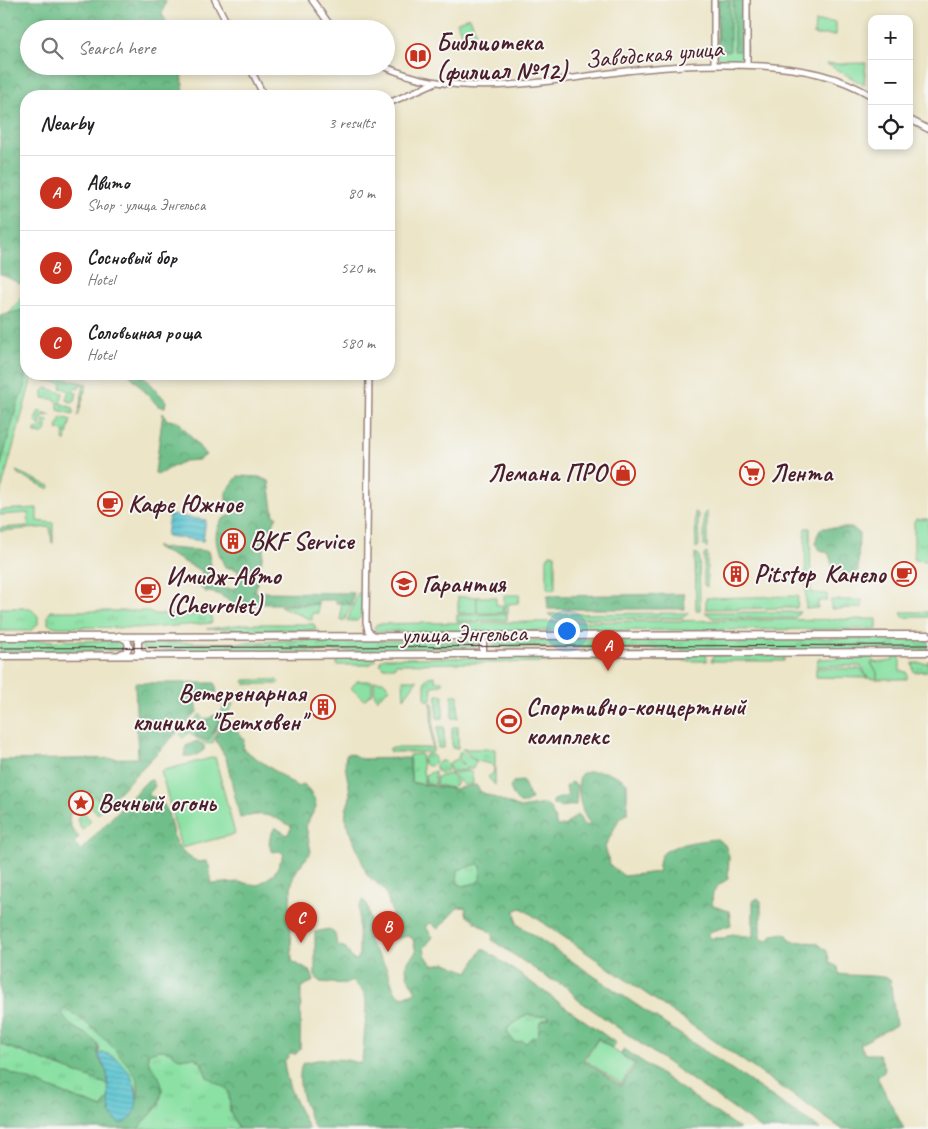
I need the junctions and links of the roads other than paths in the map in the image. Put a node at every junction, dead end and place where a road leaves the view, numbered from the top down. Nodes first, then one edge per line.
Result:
1 (215, 0) edge
2 (312, 0) edge
3 (714, 0) edge
4 (747, 0) edge
5 (225, 20) edge
6 (326, 20) edge
7 (714, 65) junction
8 (747, 65) junction
9 (395, 70) edge
10 (254, 75) edge
11 (435, 83) junction
12 (261, 90) edge
13 (868, 94) edge
14 (395, 100) edge
15 (913, 121) edge
16 (928, 129) edge
17 (369, 380) edge
18 (113, 636) junction
19 (153, 636) junction
20 (376, 636) junction
21 (483, 636) junction
22 (928, 636) edge
23 (0, 637) edge
24 (928, 652) edge
25 (484, 654) junction
26 (115, 655) junction
27 (153, 655) junction
28 (0, 656) edge

1 - 5 street
2 - 6 street
3 - 7 street
4 - 8 street
7 - 8 street, Заводская улица
7 - 11 street, Заводская улица
8 - 13 street, Заводская улица
9 - 11 street, Заводская улица
10 - 12 street
11 - 14 street, Заводская улица
15 - 16 street
17 - 20 street, улица Энгельса
18 - 19 main road, улица Энгельса
18 - 23 main road, улица Энгельса
18 - 26 main road
19 - 20 main road, улица Энгельса
19 - 27 main road
20 - 21 main road, улица Энгельса
21 - 22 main road, улица Энгельса
21 - 25 main road
24 - 25 main road, улица Энгельса
25 - 27 main road, улица Энгельса
26 - 27 main road, улица Энгельса
26 - 28 main road, улица Энгельса

